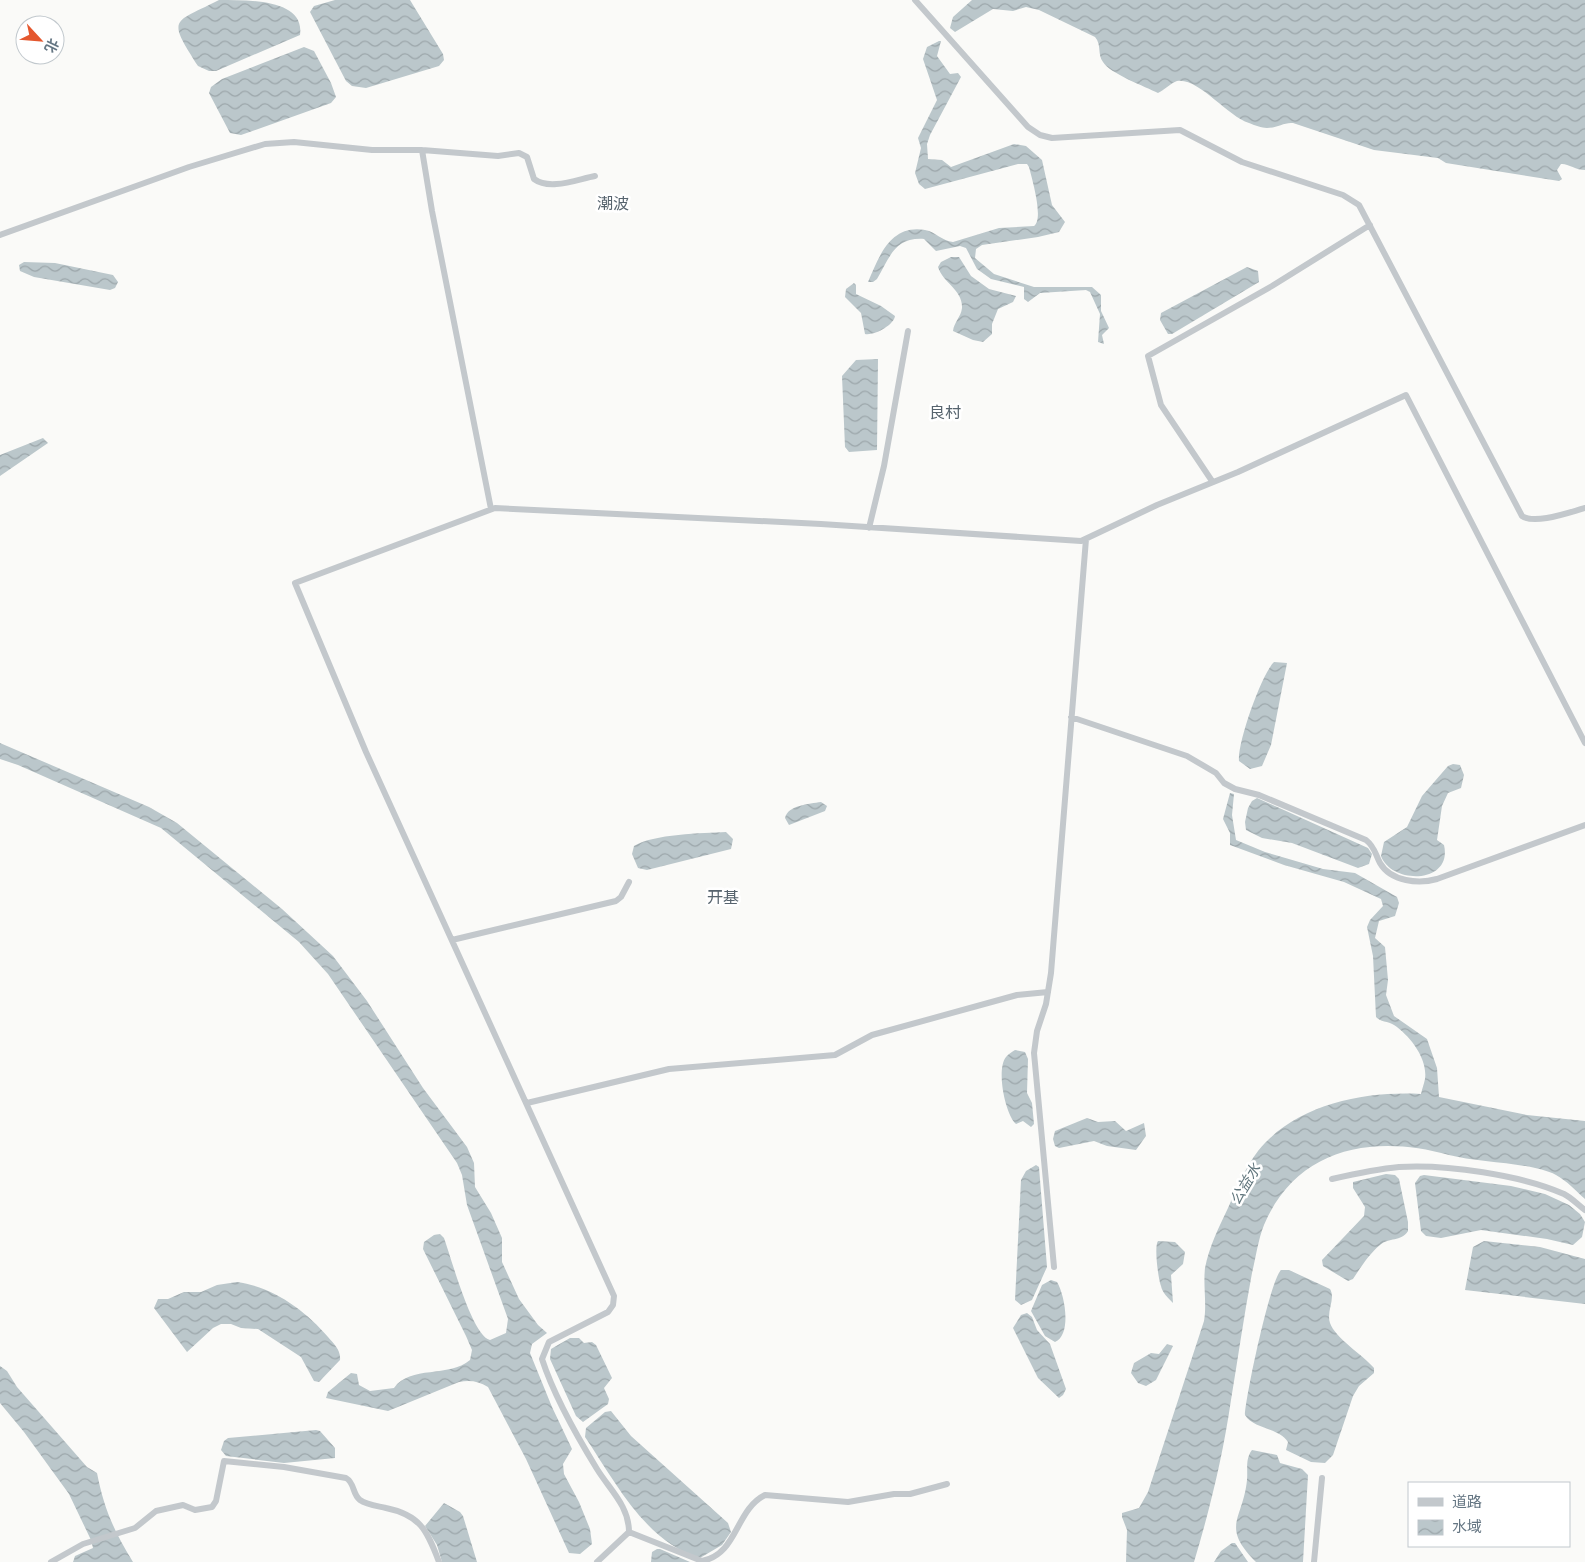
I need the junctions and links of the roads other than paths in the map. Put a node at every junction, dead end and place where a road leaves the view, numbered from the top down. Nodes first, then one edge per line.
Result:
1 (915, 0) edge
2 (422, 150) junction
3 (595, 176) dead end
4 (1370, 225) junction
5 (0, 235) edge
6 (908, 330) dead end
7 (1212, 481) junction
8 (1585, 508) edge
9 (492, 509) junction
10 (869, 528) junction
11 (1086, 539) junction
12 (1071, 718) junction
13 (1585, 743) edge
14 (1585, 825) edge
15 (629, 882) dead end
16 (452, 940) junction
17 (1048, 992) junction
18 (527, 1103) junction
19 (1332, 1179) dead end
20 (1585, 1210) edge
21 (1054, 1266) dead end
22 (1322, 1478) dead end
23 (947, 1484) dead end
24 (628, 1532) junction
25 (51, 1562) edge
26 (439, 1562) edge
27 (598, 1562) edge
28 (1314, 1562) edge

1 - 4 street
2 - 3 street
2 - 5 street
2 - 9 street
4 - 7 street
4 - 8 street
6 - 10 street
7 - 11 street
7 - 13 street
9 - 10 street
9 - 16 street
10 - 11 street
11 - 12 street
12 - 14 street
12 - 17 street
15 - 16 street
16 - 18 street
17 - 18 street
17 - 21 street
18 - 24 street
19 - 20 street
22 - 28 street
23 - 24 street
24 - 27 street
25 - 26 street

